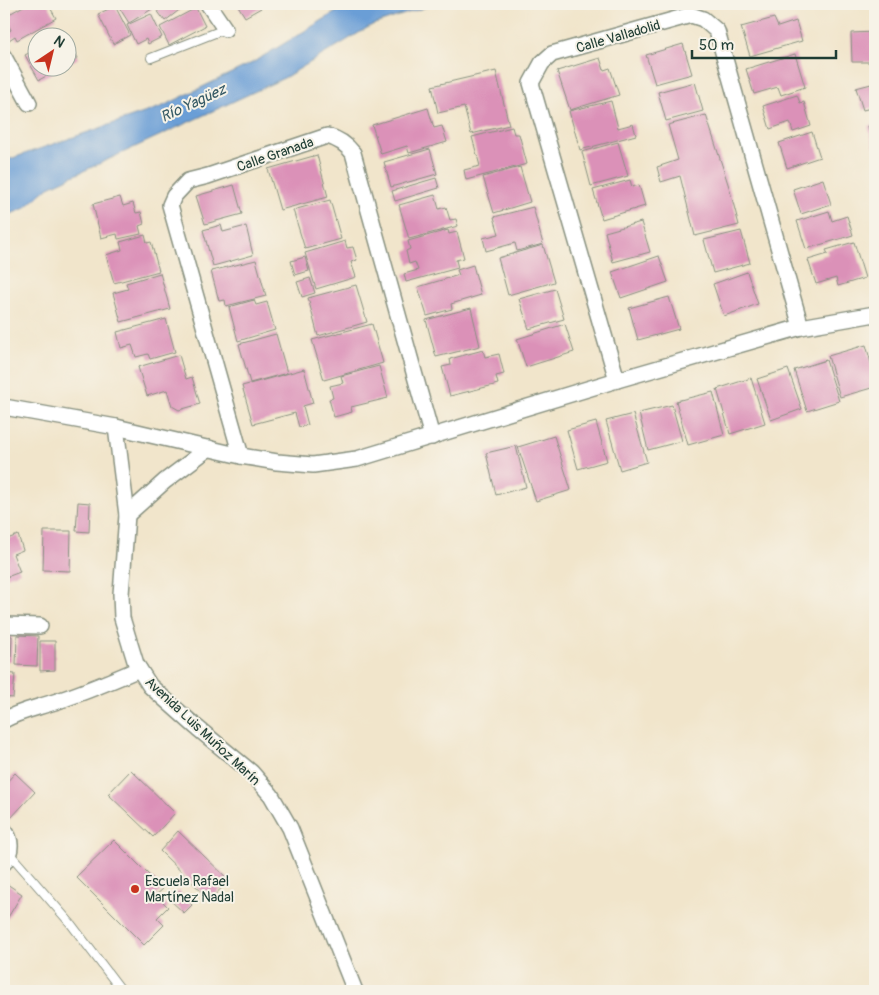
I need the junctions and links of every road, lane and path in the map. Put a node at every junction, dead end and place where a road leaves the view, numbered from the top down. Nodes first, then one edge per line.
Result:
1 (208, 4) edge
2 (225, 30) joint
3 (4, 57) edge
4 (151, 58) dead end
5 (29, 103) dead end
6 (875, 314) edge
7 (801, 327) junction
8 (617, 380) junction
9 (4, 407) edge
10 (116, 427) junction
11 (432, 436) junction
12 (209, 448) junction
13 (241, 456) junction
14 (127, 515) junction
15 (4, 625) edge
16 (40, 626) dead end
17 (139, 669) junction
18 (4, 720) edge
19 (4, 830) edge
20 (7, 859) edge
21 (122, 991) edge
22 (355, 991) edge

1 - 2 street
2 - 4 lane
3 - 5 street
6 - 7 street
7 - 8 street
7 - 8 street, Calle Valladolid
8 - 11 street
9 - 10 street
10 - 12 street
10 - 14 street, Avenida Luis Muñoz Marín
11 - 13 street
11 - 13 street, Calle Granada
12 - 13 street
12 - 14 street
14 - 17 street, Avenida Luis Muñoz Marín
15 - 16 street
17 - 18 street
17 - 22 street, Avenida Luis Muñoz Marín
19 - 20 street
20 - 21 lane

